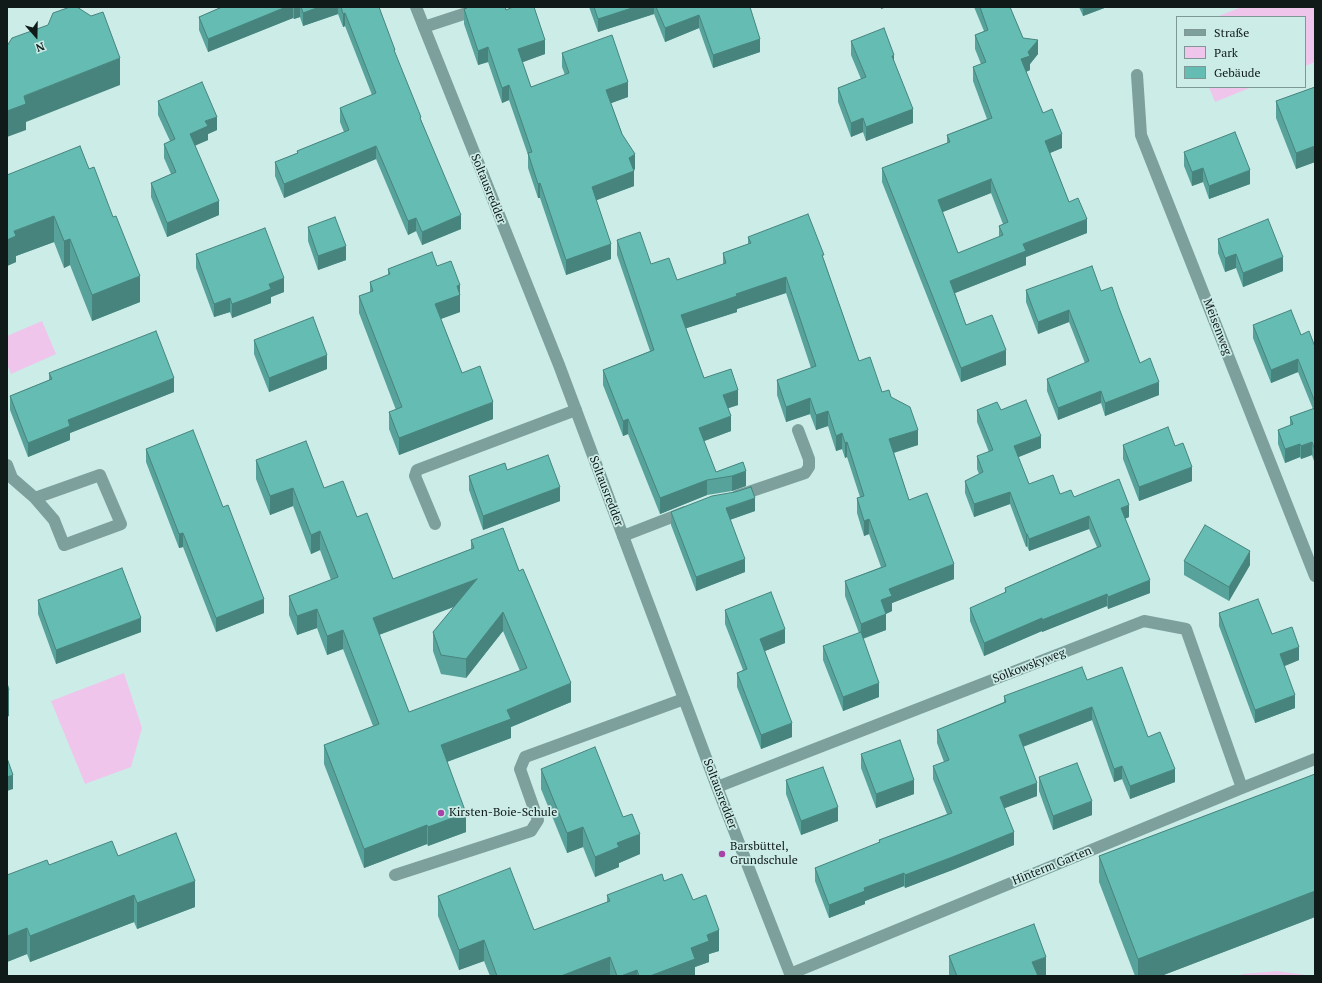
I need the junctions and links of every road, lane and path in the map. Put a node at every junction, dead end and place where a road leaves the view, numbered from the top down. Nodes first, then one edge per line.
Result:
1 (416, 7) edge
2 (485, 7) edge
3 (424, 27) junction
4 (1137, 75) dead end
5 (576, 410) junction
6 (798, 430) dead end
7 (7, 465) edge
8 (35, 498) junction
9 (728, 499) edge
10 (697, 508) edge
11 (435, 524) dead end
12 (623, 536) junction
13 (1315, 576) edge
14 (684, 699) junction
15 (1315, 759) edge
16 (717, 787) junction
17 (1242, 788) junction
18 (394, 875) dead end
19 (791, 975) edge

1 - 3 street, Soltausredder
2 - 3 street
3 - 5 street, Soltausredder
4 - 13 street, Meisenweg
5 - 11 street
5 - 12 street, Soltausredder
6 - 9 street
7 - 8 street
8 - 8 street
10 - 12 street
12 - 14 street, Soltausredder
14 - 16 street, Soltausredder
14 - 18 street
15 - 17 street, Hinterm Garten
16 - 17 street, Solkowskyweg
16 - 19 street, Soltausredder
17 - 19 street, Hinterm Garten

